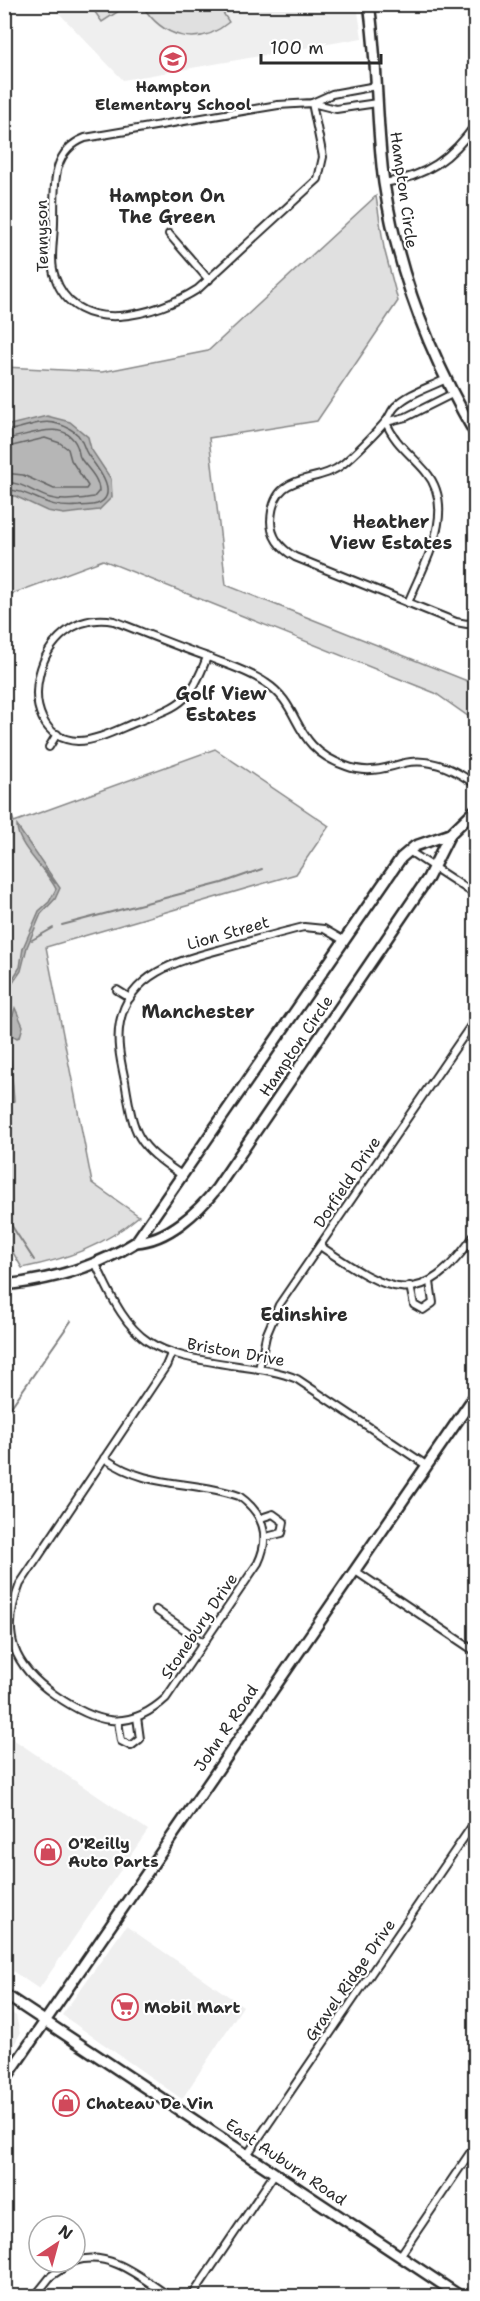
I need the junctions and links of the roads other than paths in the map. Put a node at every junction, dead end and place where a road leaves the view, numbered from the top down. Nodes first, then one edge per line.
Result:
1 (369, 4) edge
2 (376, 86) junction
3 (312, 103) junction
4 (377, 103) junction
5 (476, 124) edge
6 (384, 183) junction
7 (169, 234) dead end
8 (209, 280) junction
9 (444, 381) junction
10 (452, 394) junction
11 (386, 422) junction
12 (476, 435) edge
13 (408, 603) junction
14 (476, 622) edge
15 (207, 657) junction
16 (57, 734) junction
17 (49, 747) dead end
18 (476, 785) edge
19 (476, 809) edge
20 (450, 834) junction
21 (409, 851) junction
22 (435, 867) junction
23 (476, 895) edge
24 (343, 940) junction
25 (117, 990) dead end
26 (130, 998) junction
27 (476, 1018) edge
28 (183, 1176) junction
29 (476, 1233) edge
30 (136, 1242) junction
31 (320, 1246) junction
32 (96, 1264) junction
33 (430, 1282) junction
34 (4, 1286) edge
35 (410, 1286) junction
36 (171, 1353) junction
37 (259, 1369) junction
38 (476, 1394) edge
39 (104, 1458) junction
40 (426, 1465) junction
41 (261, 1518) junction
42 (266, 1537) junction
43 (354, 1570) junction
44 (156, 1610) dead end
45 (5, 1629) edge
46 (204, 1643) junction
47 (7, 1647) edge
48 (476, 1652) edge
49 (136, 1717) junction
50 (118, 1721) junction
51 (476, 1820) edge
52 (4, 1994) edge
53 (45, 2021) junction
54 (4, 2081) edge
55 (476, 2144) edge
56 (248, 2155) junction
57 (275, 2173) junction
58 (400, 2256) junction
59 (87, 2259) edge
60 (54, 2274) edge
61 (35, 2296) edge
62 (169, 2296) edge
63 (192, 2296) edge
64 (458, 2296) edge

1 - 2 street, Hampton Circle
2 - 3 street, Tennyson
2 - 4 street, Hampton Circle
3 - 4 street, Tennyson
3 - 8 street, Tennyson
3 - 8 street, Tennyson
4 - 6 street, Hampton Circle
5 - 6 street
6 - 9 street, Hampton Circle
7 - 8 street
9 - 10 street, Hampton Circle
9 - 11 street
10 - 11 street
10 - 12 street, Hampton Circle
11 - 13 street
11 - 13 street
13 - 14 street
15 - 16 street
15 - 16 street
15 - 18 street
16 - 17 street
19 - 20 street, Hampton Circle
20 - 21 street, Hampton Circle
20 - 22 street, Hampton Circle
21 - 22 street
21 - 24 street, Hampton Circle
22 - 23 street
22 - 30 street, Hampton Circle
24 - 26 street, Lion Street
24 - 28 street, Hampton Circle
25 - 26 street
26 - 28 street, Lion Street
27 - 31 street, Dorfield Drive
28 - 30 street, Hampton Circle
29 - 33 street
30 - 32 street, Hampton Circle
31 - 35 street
31 - 37 street, Dorfield Drive
32 - 34 street, Hampton Circle
32 - 36 street, Briston Drive
33 - 35 street
33 - 35 street
36 - 37 street, Briston Drive
36 - 39 street, Stonebury Drive
37 - 40 street, Briston Drive
38 - 40 street, John R Road
39 - 41 street, Stonebury Drive
39 - 45 street, Stonebury Drive
40 - 43 street, John R Road
41 - 42 street, Stonebury Drive
41 - 42 street, Stonebury Drive
42 - 46 street, Stonebury Drive
43 - 48 street
43 - 53 street, John R Road
44 - 46 street
45 - 47 street, Stonebury Drive
46 - 49 street, Stonebury Drive
47 - 50 street, Stonebury Drive
49 - 50 street, Stonebury Drive
49 - 50 street
51 - 56 street, Gravel Ridge Drive
52 - 53 street, East Auburn Road
53 - 54 street, John R Road
53 - 56 street, East Auburn Road
55 - 58 street
56 - 57 street, East Auburn Road
57 - 58 street, East Auburn Road
57 - 63 street
58 - 64 street, East Auburn Road
59 - 62 street
60 - 61 street

